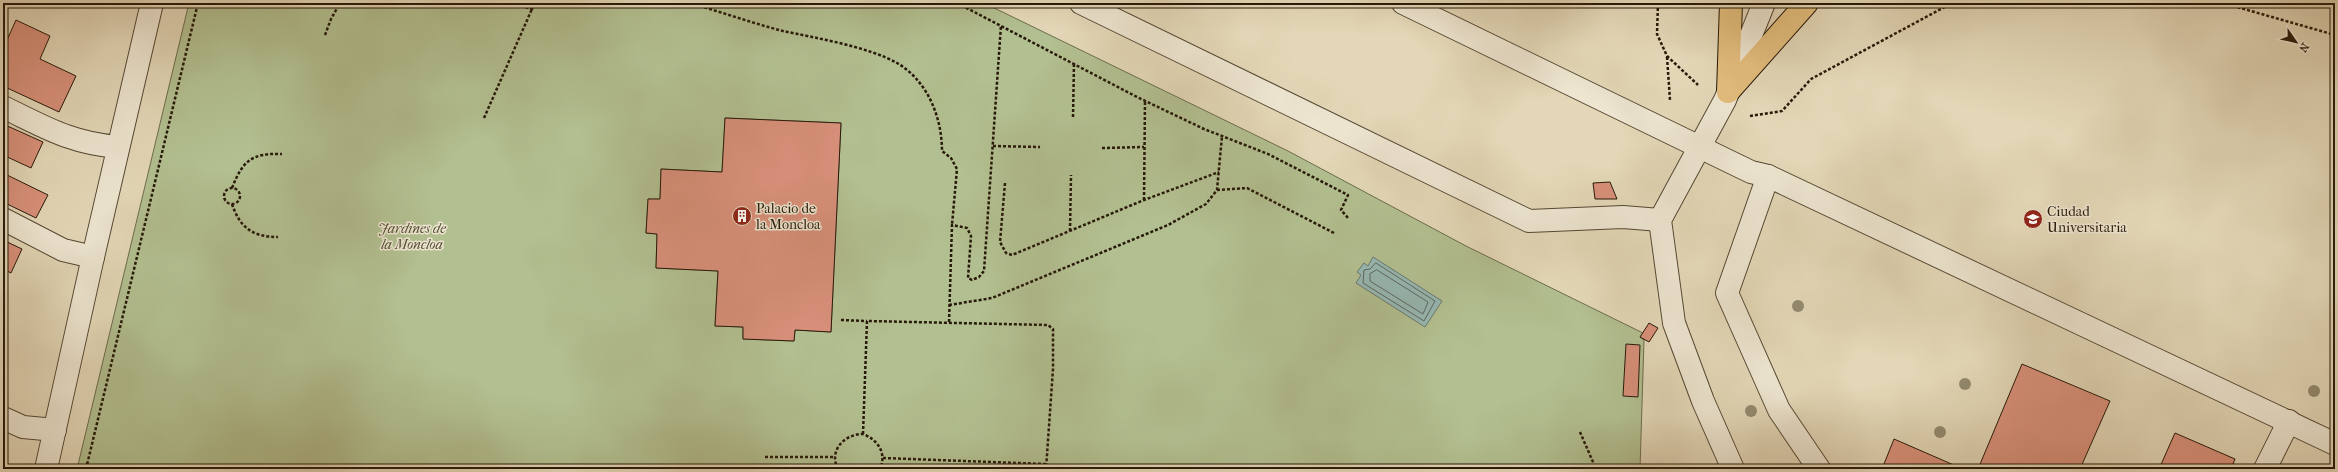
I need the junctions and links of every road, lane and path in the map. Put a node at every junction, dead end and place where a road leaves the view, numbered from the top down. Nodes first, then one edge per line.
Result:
1 (152, 3) edge
2 (198, 3) edge
3 (340, 3) edge
4 (511, 3) edge
5 (536, 3) edge
6 (690, 3) edge
7 (957, 3) edge
8 (1081, 3) edge
9 (1403, 3) edge
10 (1731, 3) edge
11 (1764, 3) edge
12 (1807, 3) edge
13 (2223, 3) edge
14 (532, 10) junction
15 (1001, 24) junction
16 (325, 35) dead end
17 (2335, 35) edge
18 (1667, 56) dead end
19 (1074, 63) junction
20 (1728, 92) junction
21 (1145, 101) junction
22 (1671, 104) dead end
23 (3, 107) edge
24 (1073, 117) dead end
25 (484, 118) dead end
26 (1222, 136) junction
27 (993, 146) junction
28 (118, 147) junction
29 (1040, 147) dead end
30 (1144, 147) junction
31 (1701, 147) junction
32 (1102, 148) dead end
33 (282, 154) dead end
34 (1219, 172) junction
35 (1071, 175) dead end
36 (1768, 176) junction
37 (1005, 183) dead end
38 (232, 188) junction
39 (1217, 190) junction
40 (1144, 200) junction
41 (232, 204) junction
42 (1348, 218) dead end
43 (3, 219) edge
44 (1660, 220) junction
45 (952, 225) junction
46 (1070, 231) junction
47 (1334, 233) dead end
48 (278, 237) dead end
49 (92, 257) junction
50 (949, 305) junction
51 (841, 320) dead end
52 (867, 321) junction
53 (949, 322) junction
54 (3, 418) edge
55 (2289, 421) junction
56 (55, 430) junction
57 (1580, 432) dead end
58 (863, 434) junction
59 (2335, 444) edge
60 (765, 457) dead end
61 (834, 457) junction
62 (883, 458) junction
63 (1046, 464) junction
64 (46, 469) edge
65 (86, 469) edge
66 (838, 469) edge
67 (880, 469) edge
68 (1046, 469) edge
69 (1596, 469) edge
70 (1733, 469) edge
71 (1819, 469) edge
72 (2265, 469) edge

1 - 28 street
2 - 65 path
3 - 16 path
4 - 14 path
5 - 14 path
6 - 45 path
7 - 15 path
8 - 44 street
9 - 31 street
10 - 20 highway
11 - 20 street
12 - 20 highway
13 - 17 path
14 - 25 path
15 - 19 path
15 - 27 path
18 - 22 path
19 - 21 path
19 - 24 path
20 - 31 street
21 - 26 path
21 - 30 path
23 - 28 street
26 - 34 path
26 - 42 path
27 - 29 path
27 - 45 path
28 - 49 street
30 - 32 path
30 - 40 path
31 - 36 street
31 - 44 street
33 - 38 path
34 - 39 path
34 - 40 path
35 - 46 path
36 - 55 street
36 - 71 street
37 - 46 path
38 - 41 path
38 - 41 path
39 - 47 path
39 - 50 path
40 - 46 path
41 - 48 path
43 - 49 street
44 - 70 street
45 - 50 path
49 - 56 street
50 - 53 path
51 - 52 path
52 - 53 path
52 - 58 path
53 - 63 path
54 - 56 street
55 - 59 street
55 - 72 street
56 - 64 street
57 - 69 path
58 - 61 path
58 - 62 path
60 - 61 path
61 - 66 path
62 - 63 path
62 - 67 path
63 - 68 path

